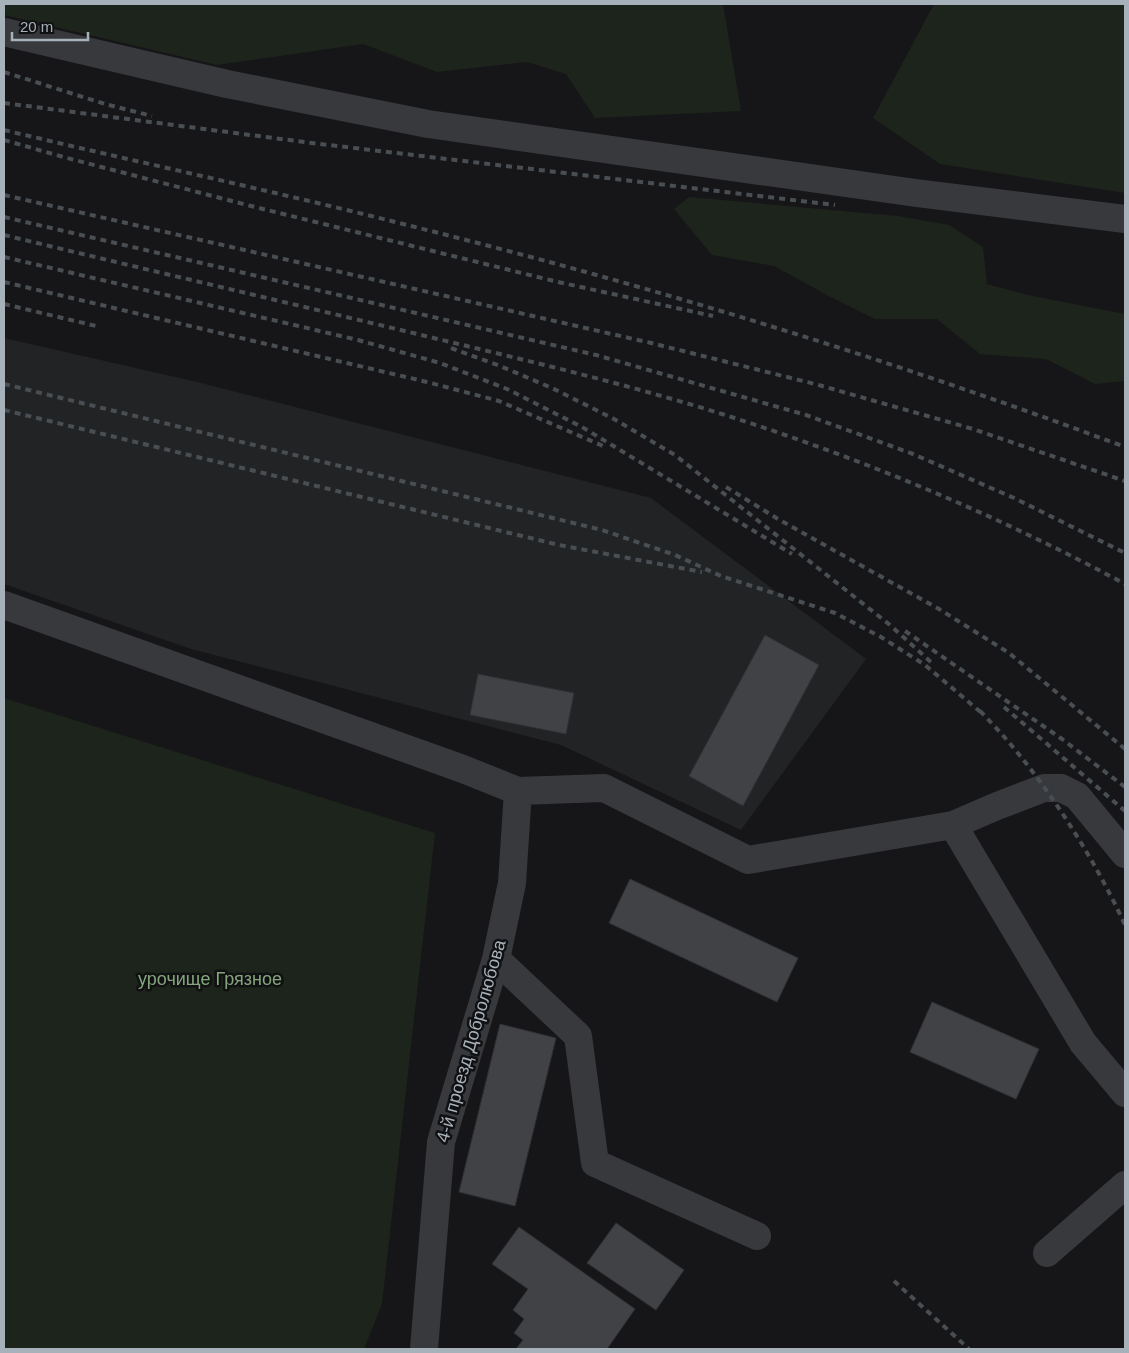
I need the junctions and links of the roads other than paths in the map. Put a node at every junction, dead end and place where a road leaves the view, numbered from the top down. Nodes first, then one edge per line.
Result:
1 (4, 32) edge
2 (1125, 219) edge
3 (4, 605) edge
4 (518, 791) junction
5 (953, 825) junction
6 (1125, 854) edge
7 (496, 959) junction
8 (1125, 1093) edge
9 (1125, 1185) edge
10 (757, 1236) dead end
11 (1048, 1253) dead end
12 (424, 1349) edge

1 - 2 street
3 - 4 street
4 - 5 street
4 - 7 street, 4-й проезд Добролюбова
5 - 6 street
5 - 8 street
7 - 10 street
7 - 12 street, 4-й проезд Добролюбова
9 - 11 street

